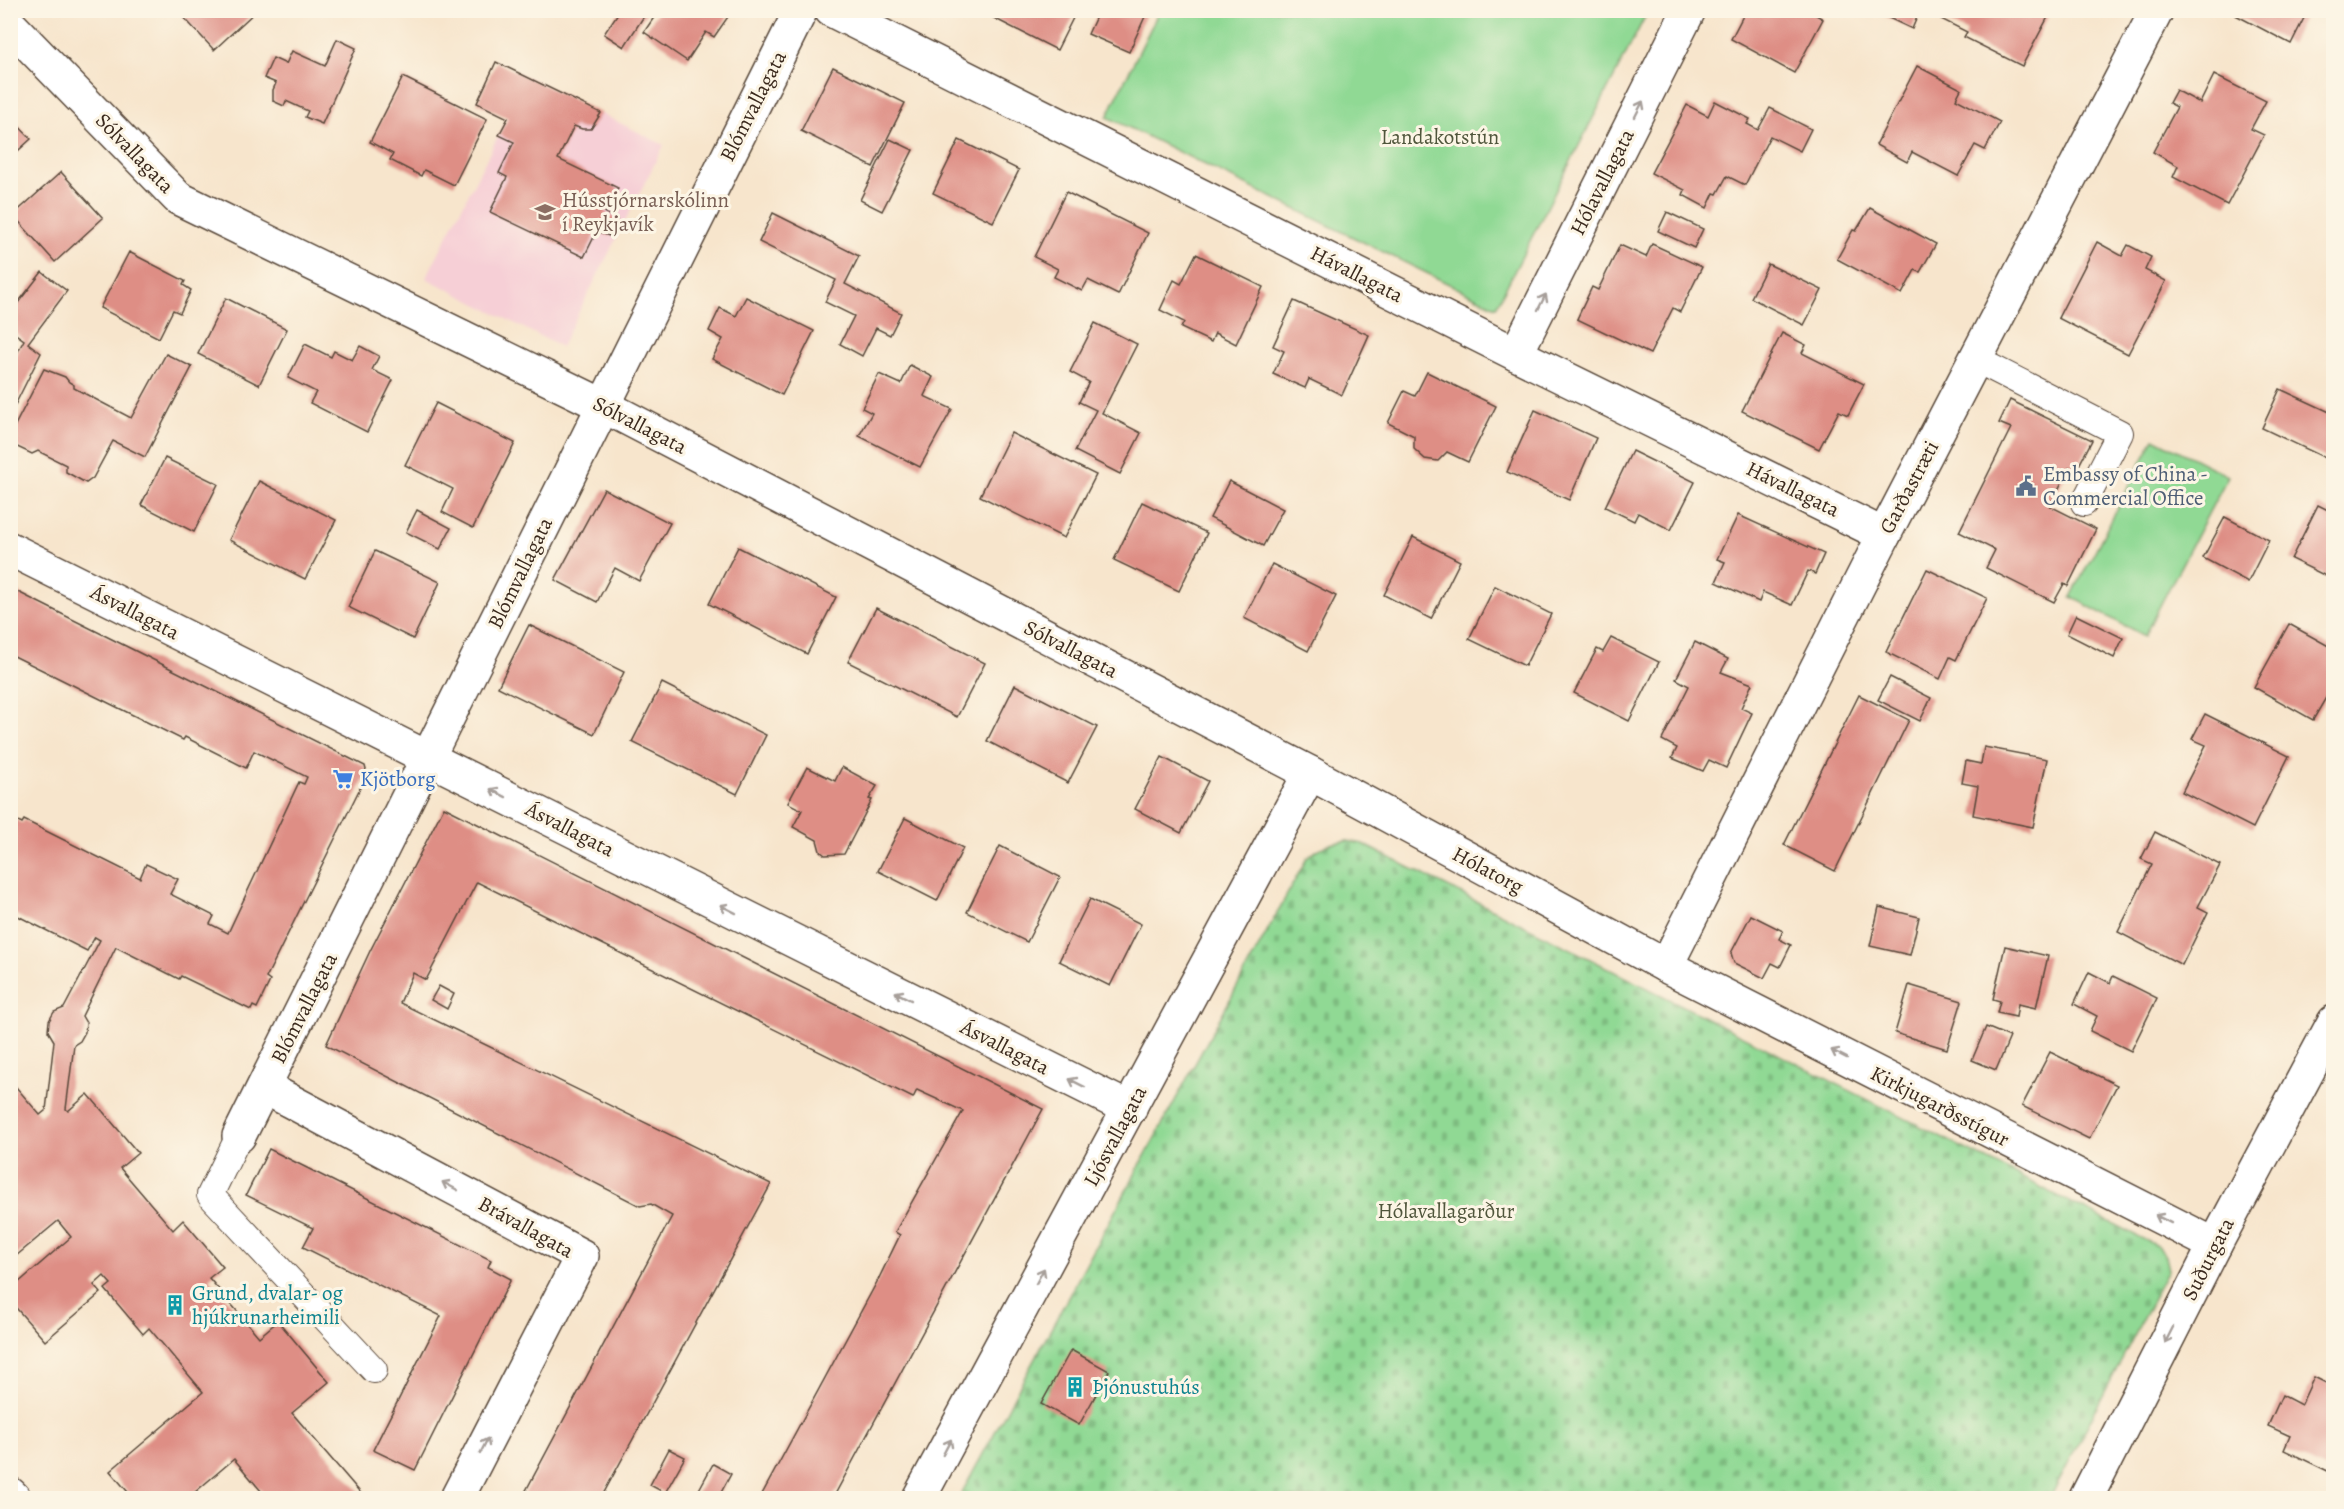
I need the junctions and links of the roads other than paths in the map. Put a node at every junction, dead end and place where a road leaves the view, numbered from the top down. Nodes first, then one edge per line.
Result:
1 (801, 10) edge
2 (831, 10) edge
3 (1689, 10) edge
4 (2157, 10) edge
5 (10, 25) edge
6 (1516, 354) junction
7 (1975, 359) junction
8 (602, 405) junction
9 (2084, 503) dead end
10 (1884, 535) junction
11 (10, 549) edge
12 (428, 759) junction
13 (1310, 774) junction
14 (1666, 966) junction
15 (2334, 1022) edge
16 (264, 1087) junction
17 (1130, 1109) junction
18 (239, 1136) joint
19 (2215, 1245) junction
20 (374, 1370) dead end
21 (10, 1494) edge
22 (14, 1498) edge
23 (457, 1498) edge
24 (919, 1498) edge
25 (2086, 1498) edge

1 - 8 street, Blómvallagata
2 - 6 street, Hávallagata
6 -> 3 street, Hólavallagata
4 - 7 street, Garðastræti
5 - 8 street, Sólvallagata
6 - 10 street, Hávallagata
7 - 9 lane
7 - 10 street, Garðastræti
8 - 12 street, Blómvallagata
8 - 13 street, Sólvallagata
10 - 14 street, Garðastræti
11 - 12 street, Ásvallagata
12 - 16 street, Blómvallagata
17 -> 12 street, Ásvallagata
13 - 14 street, Hólatorg
13 - 17 street, Ljósvallagata
19 -> 14 street, Kirkjugarðsstígur
15 - 19 street, Suðurgata
16 - 18 street, Blómvallagata
23 -> 16 street, Brávallagata
24 -> 17 street, Ljósvallagata
18 - 20 lane
19 -> 25 street, Suðurgata
21 - 22 street

